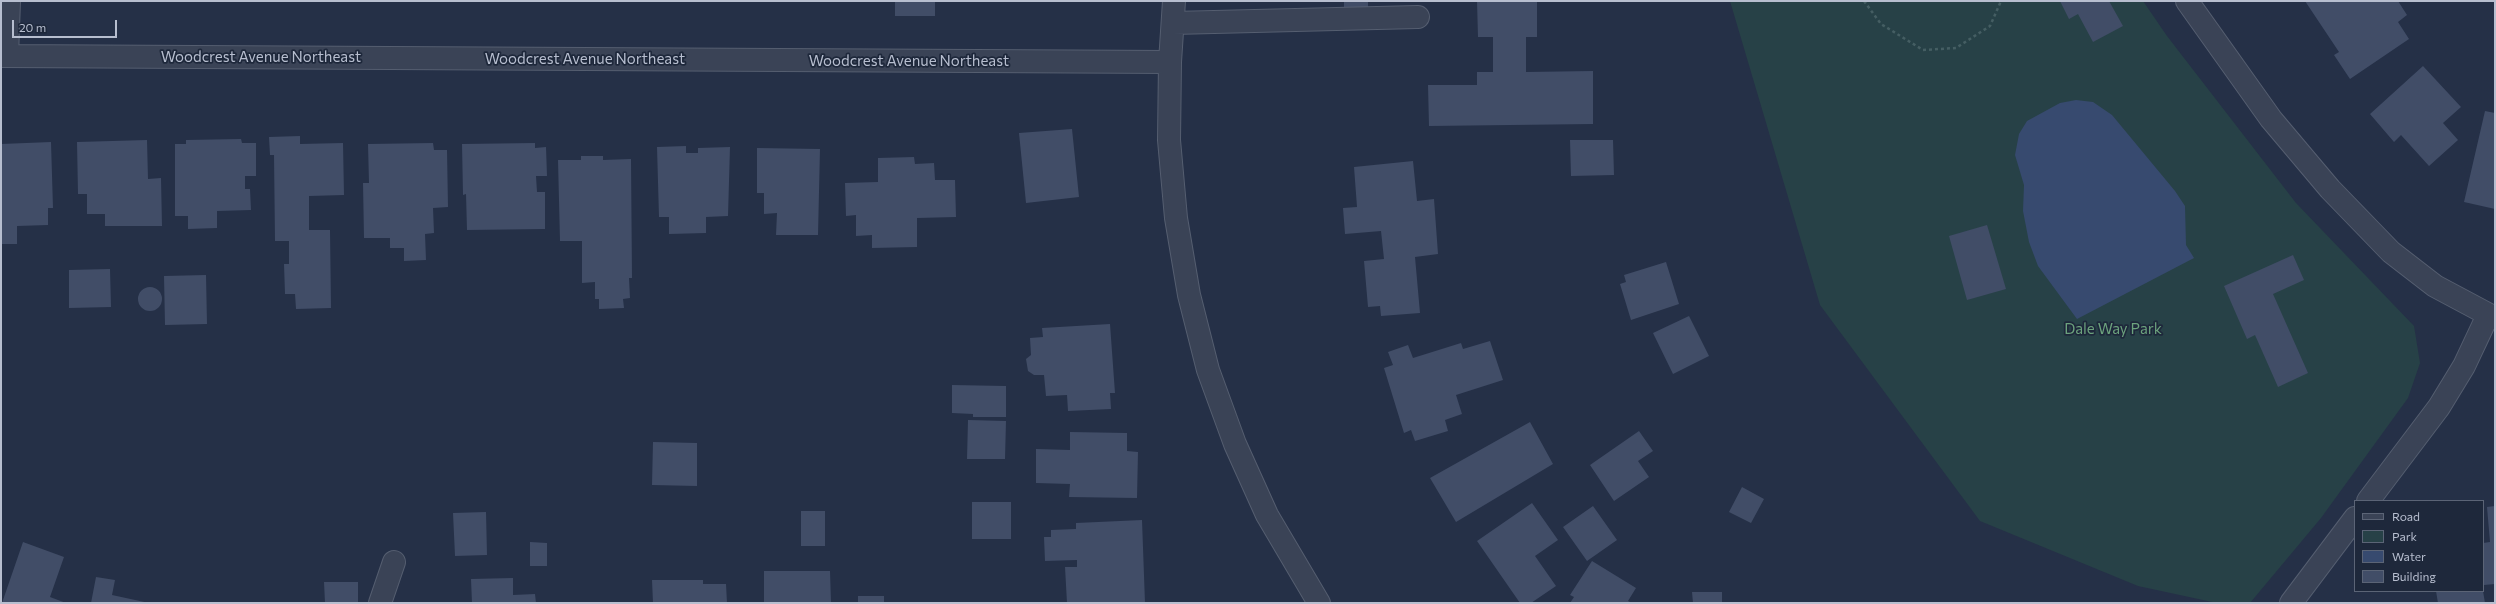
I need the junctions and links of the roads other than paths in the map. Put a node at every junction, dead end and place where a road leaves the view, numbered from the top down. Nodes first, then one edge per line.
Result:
1 (9, 1) edge
2 (1174, 1) edge
3 (2187, 1) edge
4 (1418, 17) dead end
5 (1173, 23) junction
6 (4, 56) edge
7 (1170, 62) junction
8 (2492, 317) edge
9 (2369, 500) edge
10 (2354, 519) edge
11 (394, 562) dead end
12 (380, 603) edge
13 (1319, 603) edge
14 (2291, 603) edge

1 - 6 street
2 - 5 street
3 - 8 street
4 - 5 street
5 - 7 street
6 - 7 street, Woodcrest Avenue Northeast
7 - 13 street
8 - 9 street
10 - 14 street
11 - 12 street

